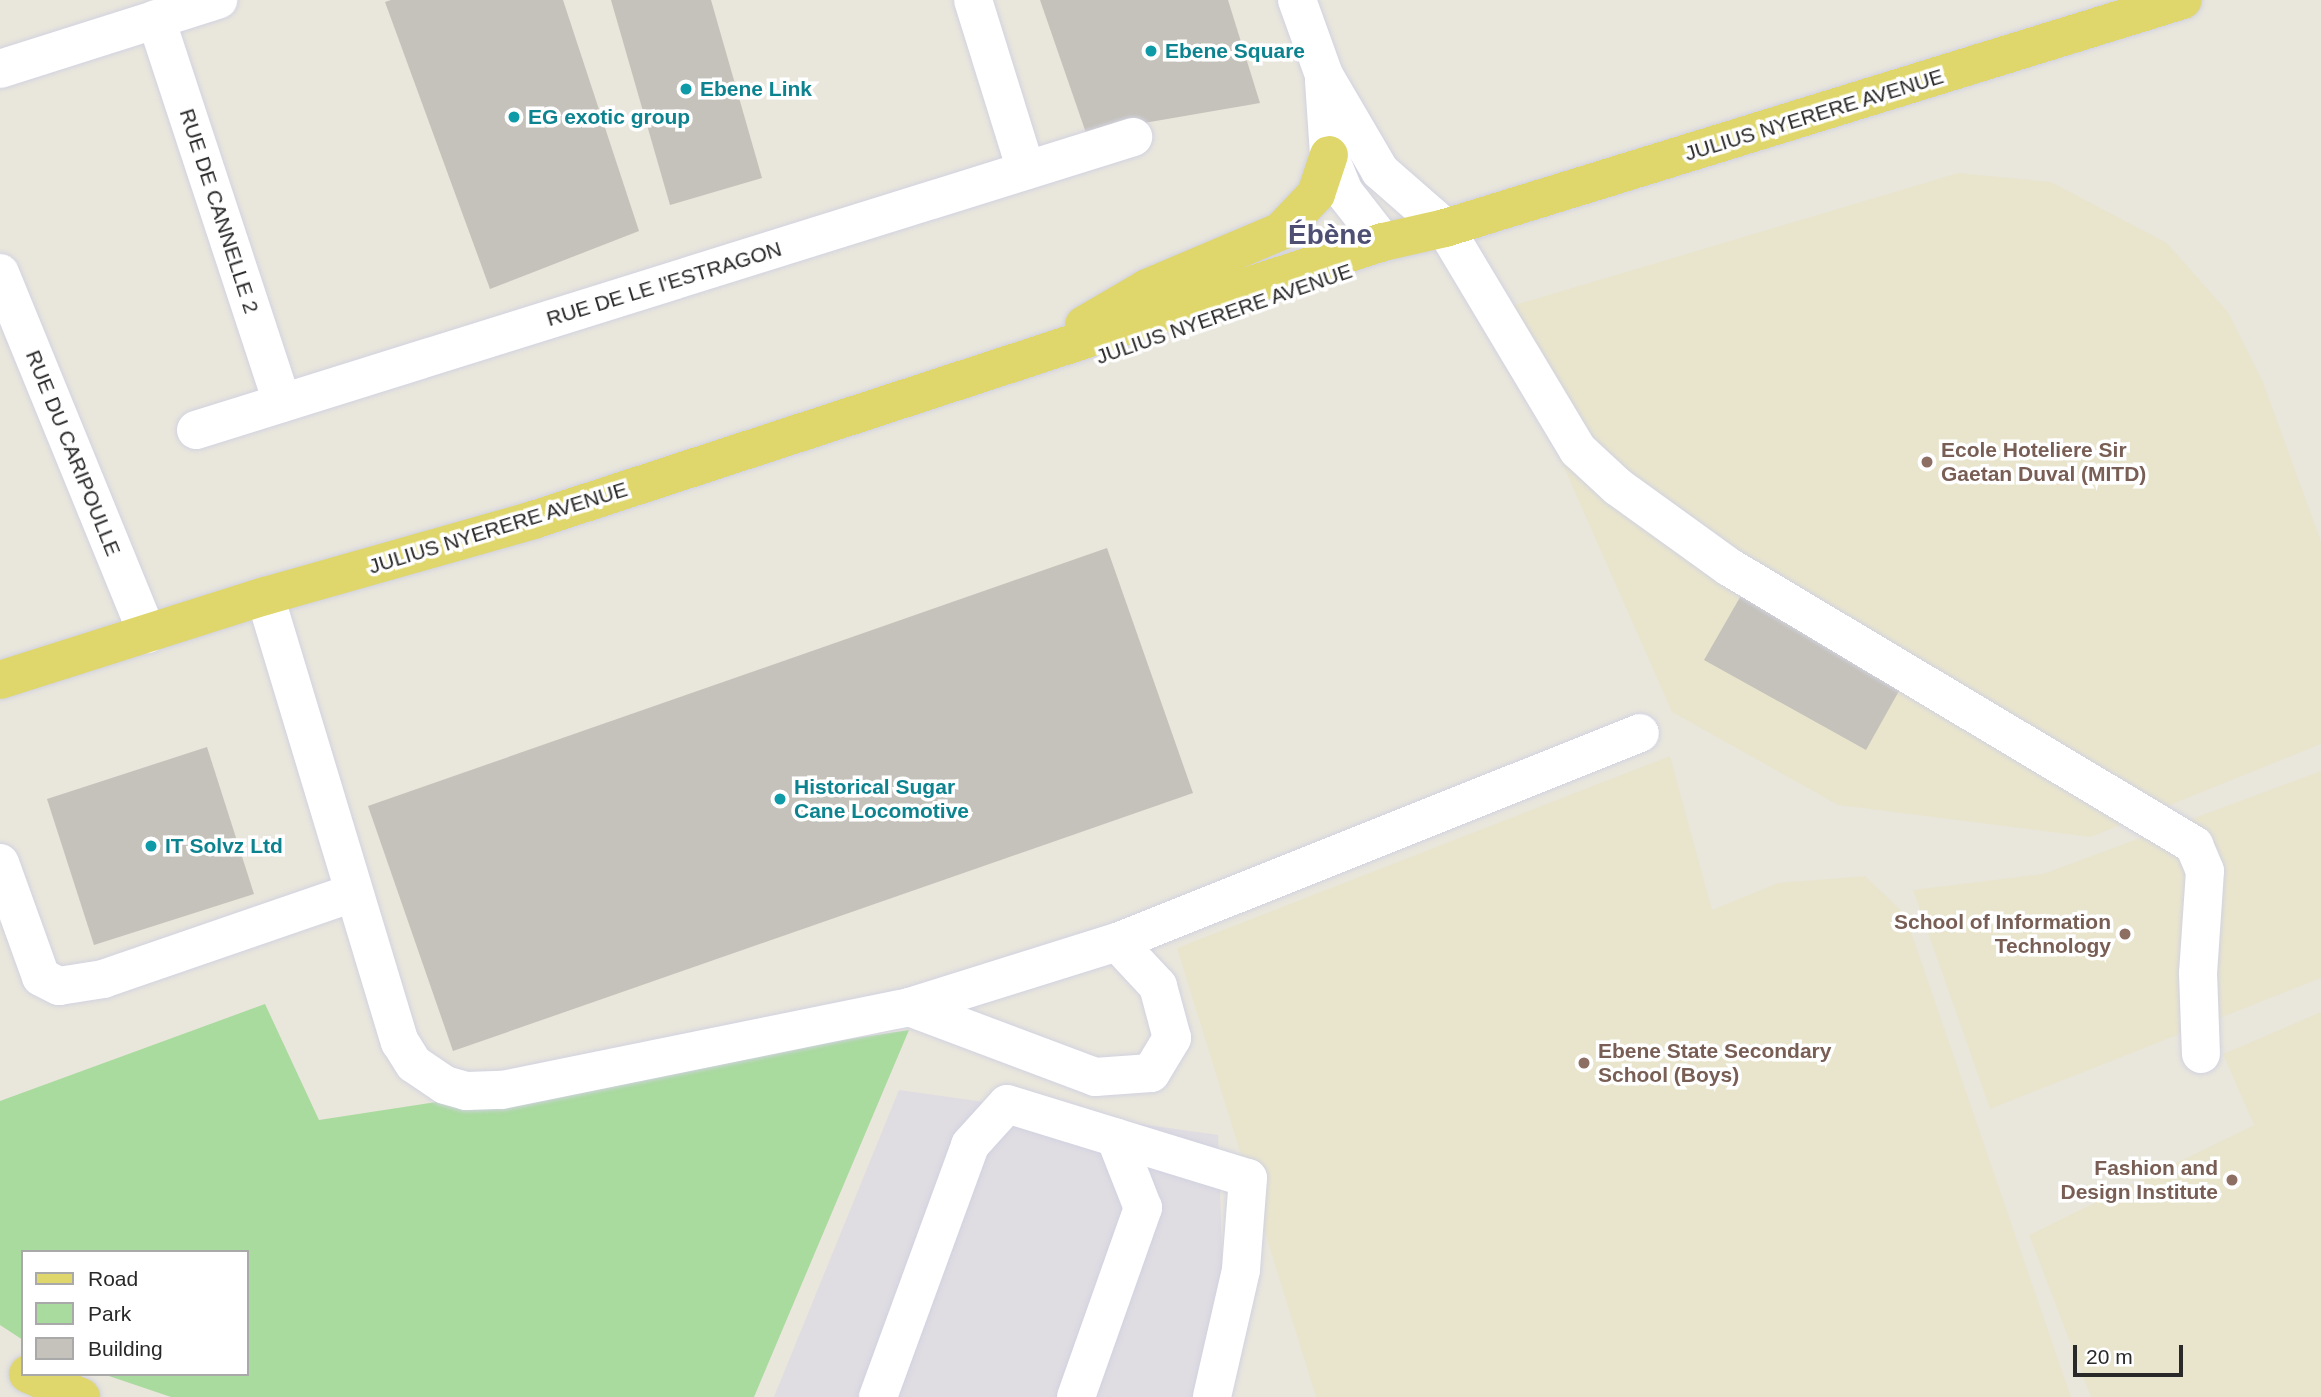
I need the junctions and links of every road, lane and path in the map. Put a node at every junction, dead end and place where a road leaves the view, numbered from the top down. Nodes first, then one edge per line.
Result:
1 (218, 0) edge
2 (973, 0) edge
3 (1297, 0) edge
4 (2183, 0) edge
5 (156, 19) junction
6 (0, 69) edge
7 (1324, 75) junction
8 (1133, 137) dead end
9 (1329, 155) junction
10 (1026, 170) junction
11 (1444, 228) junction
12 (1383, 242) junction
13 (0, 273) edge
14 (1005, 368) junction
15 (282, 403) junction
16 (196, 430) dead end
17 (265, 596) junction
18 (147, 634) junction
19 (0, 680) edge
20 (1640, 733) dead end
21 (0, 863) edge
22 (353, 893) junction
23 (1116, 942) junction
24 (909, 1007) junction
25 (2201, 1054) dead end
26 (1115, 1137) junction
27 (0, 1362) edge
28 (21, 1371) edge
29 (33, 1376) edge
30 (81, 1397) edge
31 (878, 1397) edge
32 (1076, 1397) edge
33 (1212, 1397) edge

1 - 5 street
2 - 10 street
3 - 7 street
4 - 11 main road, JULIUS NYERERE AVENUE
5 - 6 street
5 - 15 street, RUE DE CANNELLE 2
7 - 9 street
7 - 11 street
8 - 10 street, RUE DE LE I'ESTRAGON
9 - 12 street
9 - 14 main road
10 - 15 street, RUE DE LE I'ESTRAGON
11 - 12 main road, JULIUS NYERERE AVENUE
11 - 14 main road, JULIUS NYERERE AVENUE
11 - 25 street
12 - 14 main road, JULIUS NYERERE AVENUE
13 - 18 street, RUE DU CARIPOULLE
14 - 17 main road, JULIUS NYERERE AVENUE
15 - 16 street, RUE DE LE I'ESTRAGON
17 - 18 main road, JULIUS NYERERE AVENUE
17 - 22 street
18 - 19 main road, JULIUS NYERERE AVENUE
20 - 23 street
21 - 22 street
22 - 24 street
23 - 24 street
23 - 24 street
26 - 31 street
26 - 32 street
26 - 33 street
27 - 28 main road
29 - 30 main road

